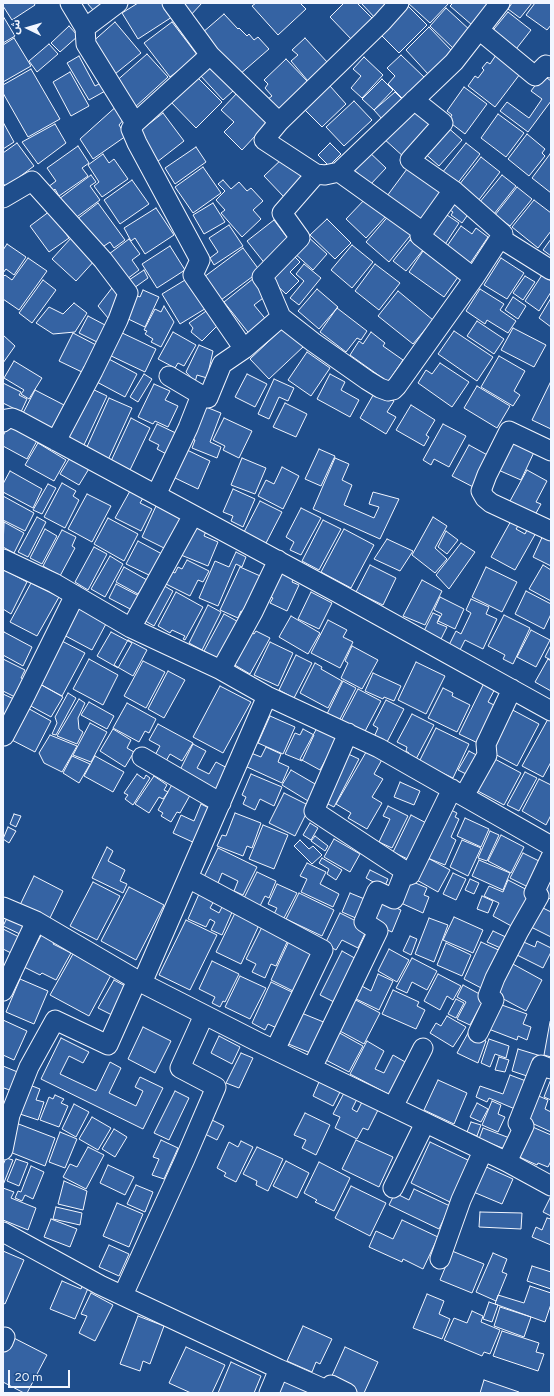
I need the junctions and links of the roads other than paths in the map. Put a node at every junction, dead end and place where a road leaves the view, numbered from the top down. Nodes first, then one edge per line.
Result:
1 (70, 3) edge
2 (118, 3) edge
3 (172, 3) edge
4 (399, 3) edge
5 (500, 3) edge
6 (85, 28) junction
7 (479, 30) junction
8 (210, 55) junction
9 (551, 68) edge
10 (414, 100) junction
11 (279, 122) junction
12 (136, 123) junction
13 (339, 172) junction
14 (316, 174) junction
15 (453, 190) junction
16 (3, 198) edge
17 (423, 232) junction
18 (500, 238) junction
19 (551, 270) edge
20 (474, 278) junction
21 (281, 316) junction
22 (244, 348) junction
23 (169, 376) dead end
24 (201, 395) junction
25 (3, 422) edge
26 (56, 442) junction
27 (551, 451) edge
28 (156, 495) junction
29 (193, 515) junction
30 (551, 531) edge
31 (3, 559) edge
32 (278, 560) junction
33 (74, 595) junction
34 (131, 628) junction
35 (221, 670) junction
36 (512, 689) junction
37 (267, 696) junction
38 (551, 711) edge
39 (348, 733) junction
40 (4, 736) dead end
41 (142, 757) dead end
42 (458, 793) junction
43 (221, 803) junction
44 (551, 846) edge
45 (551, 857) edge
46 (405, 871) junction
47 (188, 878) junction
48 (3, 907) edge
49 (36, 921) junction
50 (139, 982) junction
51 (3, 991) edge
52 (204, 1015) junction
53 (478, 1034) dead end
54 (423, 1048) dead end
55 (275, 1050) junction
56 (312, 1068) junction
57 (551, 1069) edge
58 (393, 1107) junction
59 (425, 1123) junction
60 (3, 1150) edge
61 (483, 1151) junction
62 (508, 1162) junction
63 (551, 1186) edge
64 (393, 1188) dead end
65 (3, 1232) edge
66 (440, 1259) dead end
67 (123, 1295) junction
68 (280, 1369) junction
69 (269, 1393) edge
70 (347, 1393) edge

1 - 6 street
2 - 6 street
3 - 8 street
4 - 11 street
5 - 7 street
6 - 12 street
7 - 9 street
7 - 10 street
8 - 11 street
8 - 12 street
10 - 13 street
10 - 15 street
11 - 14 street
12 - 22 street
13 - 14 street
13 - 17 street
14 - 21 street
15 - 17 street
15 - 18 street
16 - 26 street
17 - 20 street
18 - 19 street
18 - 20 street
20 - 21 street
21 - 22 street
22 - 24 street
23 - 24 street
24 - 28 street
25 - 26 street
26 - 28 street
27 - 30 street
28 - 29 street
29 - 32 street
29 - 34 street
31 - 33 street
32 - 35 street
32 - 36 street
33 - 34 street
33 - 40 street
34 - 35 street
35 - 37 street
36 - 38 street
36 - 42 street
37 - 39 street
37 - 43 street
39 - 42 street
39 - 46 street
41 - 43 street
42 - 44 street
42 - 46 street
43 - 47 street
45 - 53 street
46 - 56 street
47 - 50 street
47 - 55 street
48 - 49 street
49 - 50 street
49 - 51 street
50 - 52 street
50 - 60 street
52 - 55 street
52 - 67 street
54 - 58 street
55 - 56 street
56 - 58 street
57 - 62 street
58 - 59 street
59 - 61 street
59 - 64 street
61 - 62 street
61 - 66 street
62 - 63 street
65 - 67 street
67 - 68 street
68 - 69 street
68 - 70 street

